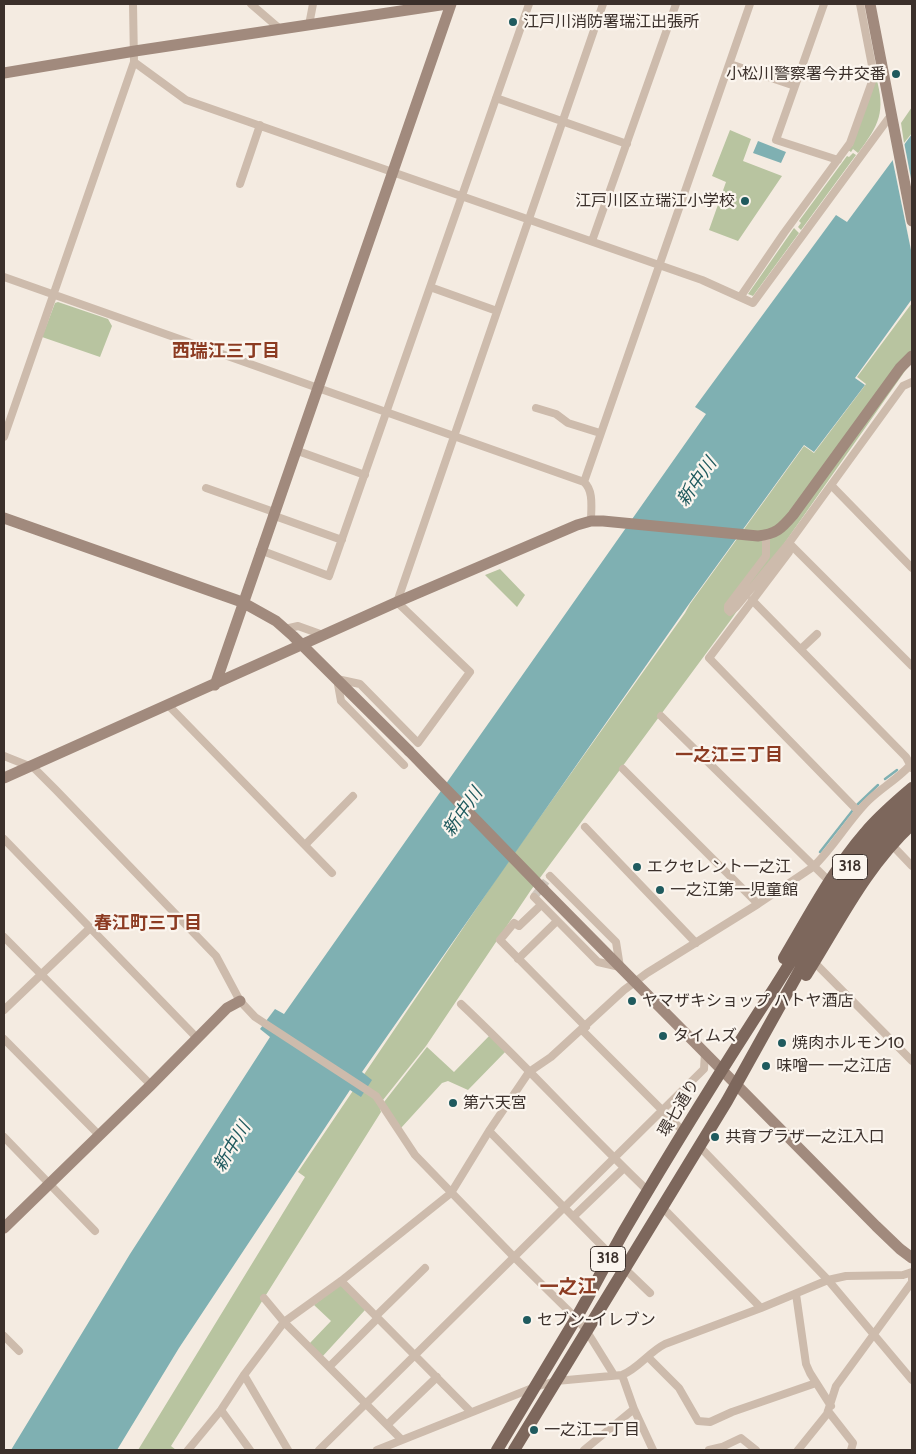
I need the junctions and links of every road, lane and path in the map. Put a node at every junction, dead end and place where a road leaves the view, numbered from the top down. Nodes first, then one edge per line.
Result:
1 (133, 4) edge
2 (251, 4) edge
3 (313, 4) edge
4 (449, 4) edge
5 (529, 4) edge
6 (603, 4) edge
7 (676, 4) edge
8 (750, 4) edge
9 (824, 4) edge
10 (860, 4) edge
11 (870, 4) edge
12 (309, 25) junction
13 (280, 29) junction
14 (134, 57) junction
15 (730, 64) junction
16 (4, 73) edge
17 (796, 86) junction
18 (496, 98) junction
19 (891, 115) junction
20 (562, 121) junction
21 (260, 125) junction
22 (627, 144) junction
23 (838, 160) junction
24 (392, 172) junction
25 (240, 184) dead end
26 (462, 196) junction
27 (528, 220) junction
28 (912, 220) edge
29 (592, 241) junction
30 (659, 265) junction
31 (4, 277) edge
32 (430, 287) junction
33 (54, 295) junction
34 (741, 296) junction
35 (497, 311) junction
36 (912, 356) edge
37 (912, 382) edge
38 (317, 388) junction
39 (536, 408) dead end
40 (387, 413) junction
41 (600, 433) junction
42 (454, 436) junction
43 (4, 437) edge
44 (295, 450) junction
45 (365, 475) junction
46 (584, 482) junction
47 (831, 485) junction
48 (206, 488) dead end
49 (273, 514) junction
50 (4, 518) edge
51 (597, 521) junction
52 (762, 535) junction
53 (342, 540) junction
54 (790, 543) junction
55 (260, 550) junction
56 (912, 568) edge
57 (752, 600) junction
58 (242, 602) junction
59 (397, 602) junction
60 (285, 629) junction
61 (818, 634) dead end
62 (323, 635) junction
63 (302, 645) junction
64 (801, 649) junction
65 (912, 666) edge
66 (337, 679) junction
67 (214, 685) junction
68 (168, 705) junction
69 (661, 716) dead end
70 (4, 756) edge
71 (912, 765) edge
72 (30, 766) junction
73 (404, 766) dead end
74 (623, 768) dead end
75 (4, 778) edge
76 (912, 788) edge
77 (353, 796) dead end
78 (912, 800) edge
79 (858, 811) junction
80 (912, 812) edge
81 (912, 824) edge
82 (585, 827) dead end
83 (4, 839) edge
84 (891, 844) junction
85 (305, 845) junction
86 (813, 866) junction
87 (912, 866) edge
88 (332, 873) dead end
89 (550, 876) dead end
90 (830, 882) junction
91 (534, 898) dead end
92 (758, 904) junction
93 (541, 905) junction
94 (557, 921) junction
95 (90, 928) junction
96 (4, 937) edge
97 (696, 943) junction
98 (809, 952) junction
99 (518, 959) junction
100 (620, 967) junction
101 (41, 975) junction
102 (635, 982) junction
103 (240, 1001) junction
104 (461, 1004) dead end
105 (4, 1010) edge
106 (584, 1028) junction
107 (197, 1038) junction
108 (4, 1039) edge
109 (706, 1054) junction
110 (912, 1061) edge
111 (722, 1070) junction
112 (529, 1072) junction
113 (737, 1085) junction
114 (150, 1086) junction
115 (662, 1111) junction
116 (490, 1131) junction
117 (684, 1132) junction
118 (99, 1134) junction
119 (4, 1137) edge
120 (700, 1146) junction
121 (614, 1158) junction
122 (624, 1168) junction
123 (49, 1184) junction
124 (648, 1190) junction
125 (452, 1193) junction
126 (565, 1207) junction
127 (663, 1208) junction
128 (574, 1216) junction
129 (4, 1228) edge
130 (95, 1231) dead end
131 (604, 1248) dead end
132 (514, 1257) junction
133 (912, 1258) edge
134 (426, 1268) dead end
135 (625, 1269) junction
136 (912, 1273) edge
137 (828, 1280) junction
138 (341, 1281) junction
139 (650, 1293) dead end
140 (796, 1294) junction
141 (264, 1298) dead end
142 (761, 1308) junction
143 (377, 1317) junction
144 (576, 1318) junction
145 (284, 1322) junction
146 (586, 1330) junction
147 (875, 1334) junction
148 (4, 1336) edge
149 (19, 1351) dead end
150 (415, 1355) junction
151 (648, 1357) junction
152 (329, 1367) junction
153 (244, 1375) junction
154 (618, 1375) junction
155 (437, 1377) junction
156 (912, 1380) edge
157 (556, 1381) junction
158 (816, 1383) junction
159 (535, 1388) junction
160 (366, 1404) junction
161 (829, 1409) junction
162 (221, 1410) junction
163 (634, 1410) junction
164 (471, 1412) junction
165 (387, 1425) junction
166 (402, 1440) junction
167 (188, 1450) edge
168 (250, 1450) edge
169 (288, 1450) edge
170 (319, 1450) edge
171 (377, 1450) edge
172 (497, 1450) edge
173 (514, 1450) edge
174 (584, 1450) edge
175 (653, 1450) edge
176 (709, 1450) edge
177 (756, 1450) edge
178 (798, 1450) edge
179 (852, 1450) edge

1 - 14 street
2 - 13 street
3 - 12 street
4 - 12 street
4 - 24 street
5 - 18 street
6 - 20 street
7 - 22 street
8 - 15 street
9 - 17 street
10 - 23 street
11 - 19 street
12 - 13 street
13 - 14 street
14 - 16 street
14 - 21 street
14 - 33 street
15 - 17 street
15 - 30 street
17 - 23 street
18 - 20 street
18 - 26 street
19 - 28 street
19 - 34 street
20 - 22 street
20 - 27 street
21 - 24 street
21 - 25 street
22 - 29 street
23 - 34 street
24 - 26 street
24 - 38 street
26 - 27 street
26 - 32 street
27 - 29 street
27 - 35 street
29 - 30 street
30 - 34 street
30 - 41 street
31 - 33 street
32 - 35 street
32 - 40 street
33 - 38 street
33 - 43 street
35 - 42 street
36 - 52 street
37 - 47 street
38 - 40 street
38 - 44 street
39 - 41 street
40 - 42 street
40 - 45 street
41 - 46 street
42 - 46 street
42 - 59 street
44 - 45 street
44 - 49 street
45 - 53 street
46 - 51 street
47 - 54 street
47 - 56 street
48 - 49 street
49 - 53 street
49 - 55 street
50 - 58 street
51 - 52 street
51 - 59 street
52 - 54 street
53 - 55 street
54 - 57 street
54 - 65 street
55 - 58 street
57 - 64 street
57 - 79 street
58 - 60 street
58 - 67 street
59 - 62 street
59 - 66 street
60 - 62 street
60 - 63 street
61 - 64 street
62 - 63 street
63 - 66 street
63 - 67 street
64 - 71 street
66 - 73 street
66 - 100 street, bridge
67 - 68 street
68 - 72 street
68 - 85 street
69 - 86 street
70 - 72 street
71 - 79 street
72 - 75 street
72 - 103 street
74 - 92 street
76 - 90 main road
77 - 85 street
78 - 98 main road, 環七通り / 318
79 - 86 street
80 - 98 main road, 環七通り / 318
81 - 84 main road
82 - 97 street
83 - 95 street
84 - 87 street
84 - 98 main road
85 - 88 street
86 - 90 street
86 - 92 street
89 - 100 street
90 - 111 main road
91 - 93 street
92 - 97 street
93 - 94 street
93 - 99 street
94 - 99 street
94 - 100 street
95 - 101 street
95 - 107 street
96 - 101 street
97 - 102 street
98 - 110 street
98 - 111 main road, 環七通り / 318
98 - 113 main road
99 - 106 street
100 - 102 street
101 - 105 street
101 - 114 street
102 - 106 street
102 - 109 street
103 - 107 street
103 - 125 street
104 - 112 street
106 - 112 street
106 - 115 street
107 - 114 street
108 - 118 street
109 - 111 street
109 - 115 street
111 - 113 street
111 - 117 main road, 環七通り / 318
112 - 116 street
112 - 121 street
113 - 120 main road, 318
113 - 133 street
114 - 118 street
115 - 117 street
115 - 121 street
116 - 125 street
116 - 126 street
117 - 124 main road, 環七通り / 318
118 - 123 street
119 - 123 street
120 - 127 main road, 318
120 - 137 street
121 - 122 street
121 - 126 street
122 - 124 street
122 - 128 street
123 - 129 street
123 - 130 street
124 - 144 main road, 環七通り / 318
125 - 132 street
125 - 138 street
126 - 128 street
126 - 132 street
127 - 135 main road, 318
127 - 142 street
128 - 131 street
132 - 144 street
132 - 150 street
134 - 143 street
135 - 139 street
135 - 146 main road, 318
136 - 137 street
136 - 147 street
137 - 140 street
137 - 147 street
138 - 143 street
138 - 145 street
140 - 142 street
140 - 158 street
141 - 145 street
142 - 151 street
143 - 150 street
143 - 152 street
144 - 146 street
144 - 159 main road, 環七通り / 318
145 - 152 street
145 - 153 street
146 - 154 street
146 - 157 main road, 318
147 - 156 street
147 - 161 street
148 - 149 street
150 - 155 street
150 - 160 street
151 - 154 street
151 - 158 street
152 - 160 street
153 - 162 street
153 - 169 street
154 - 157 street
154 - 163 street
155 - 164 street
155 - 165 street
157 - 159 street
157 - 173 main road, 318
158 - 161 street
159 - 164 street
159 - 172 main road, 環七通り / 318
160 - 165 street
160 - 170 street
161 - 178 street
161 - 179 street
162 - 167 street
162 - 168 street
163 - 174 street
163 - 175 street
164 - 166 street
165 - 166 street
166 - 171 street
176 - 177 street

